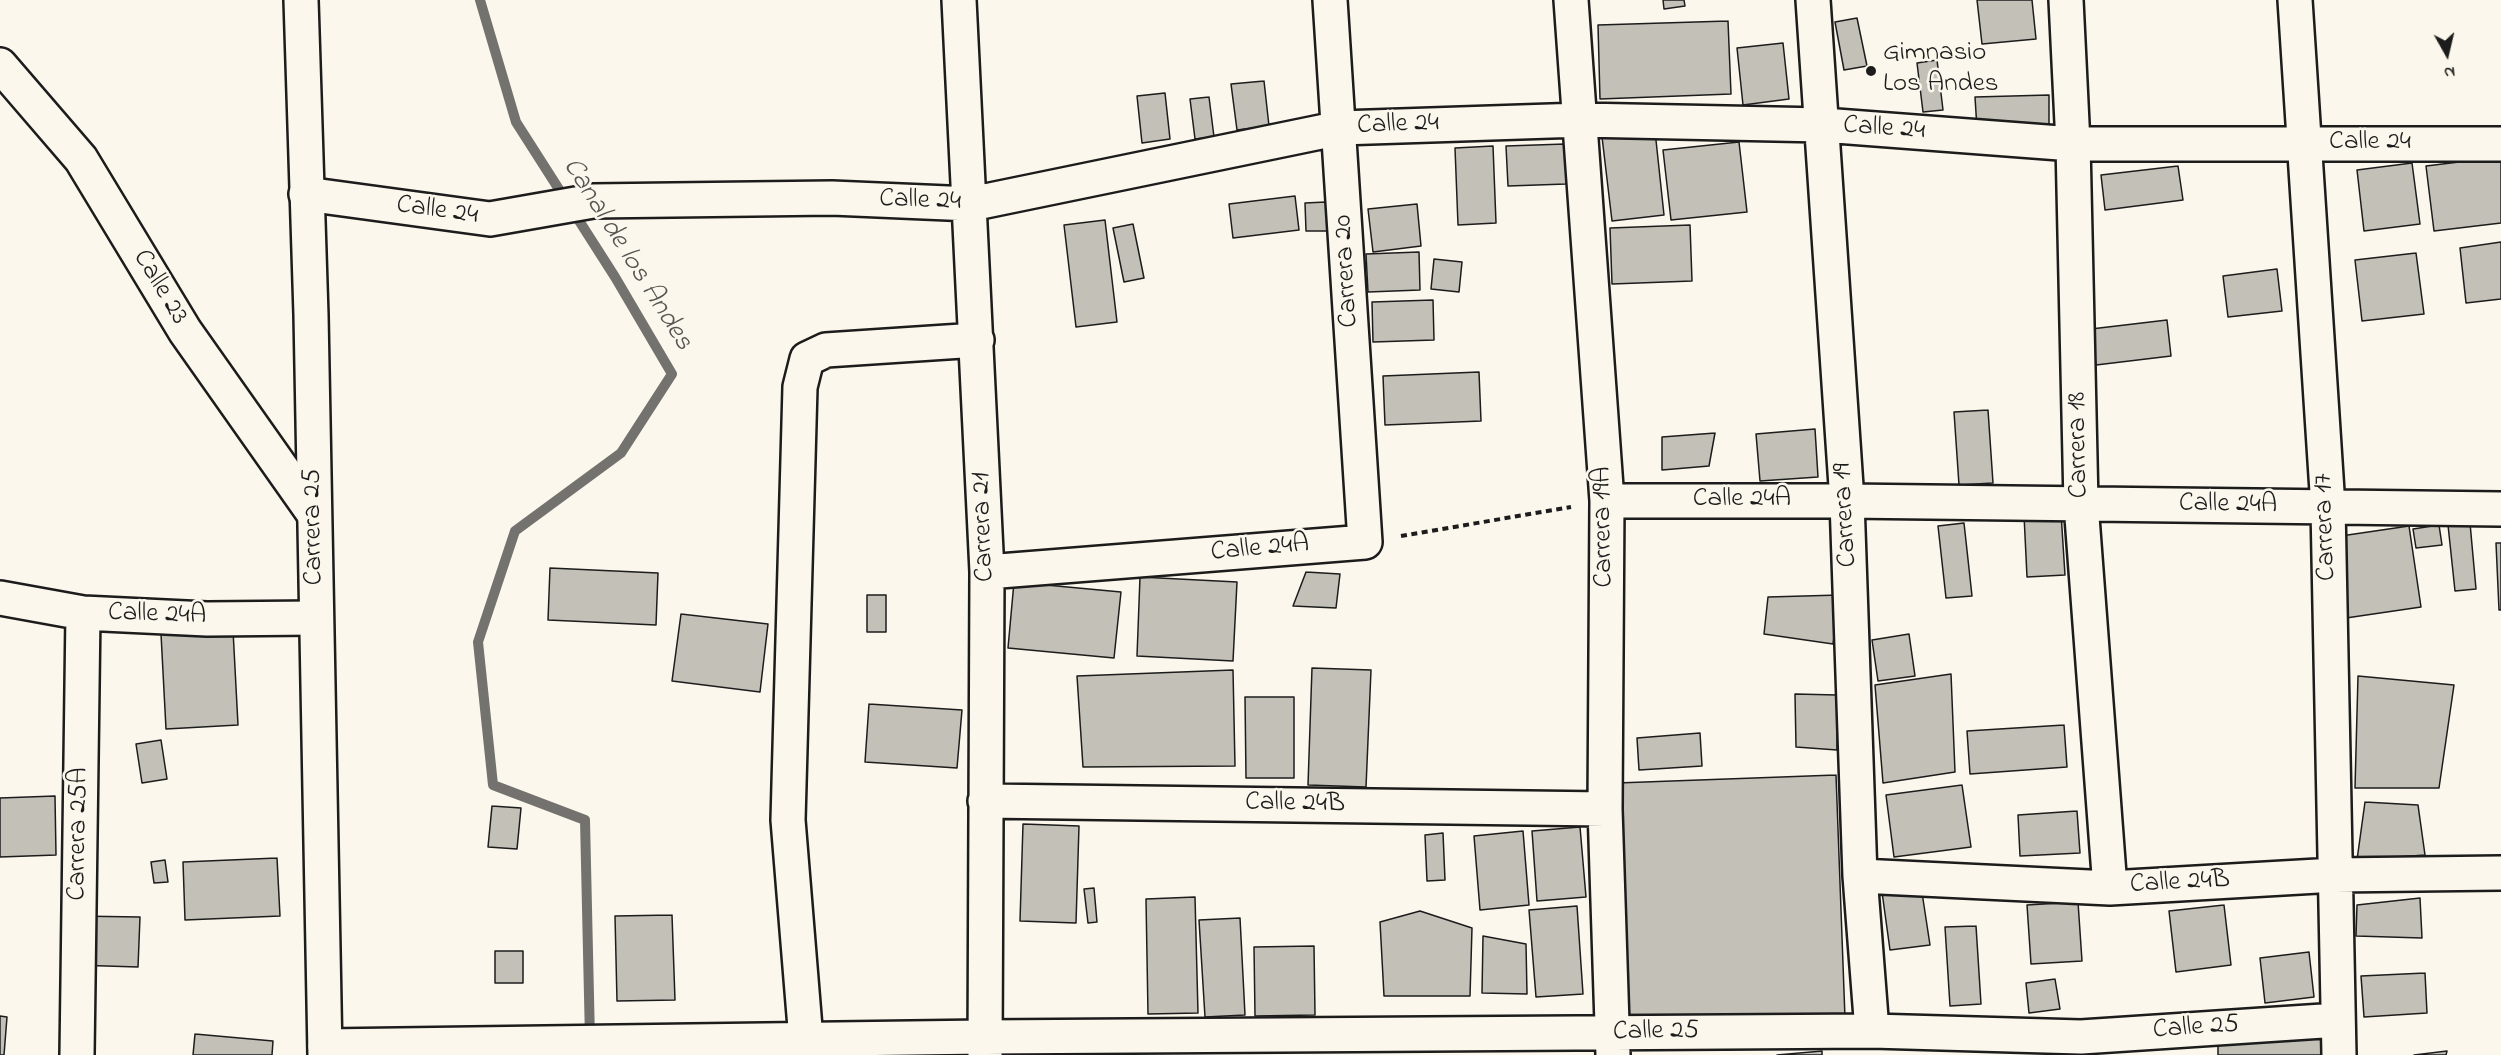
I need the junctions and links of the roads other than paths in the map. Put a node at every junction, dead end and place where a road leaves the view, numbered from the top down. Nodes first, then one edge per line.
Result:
1 (301, 0) edge
2 (959, 0) edge
3 (1330, 0) edge
4 (1571, 0) edge
5 (1813, 0) edge
6 (2066, 0) edge
7 (2295, 0) edge
8 (0, 65) edge
9 (1581, 120) junction
10 (1823, 125) junction
11 (1340, 128) junction
12 (2302, 143) junction
13 (2073, 144) junction
14 (2501, 144) edge
15 (306, 194) junction
16 (971, 204) junction
17 (977, 340) junction
18 (1607, 501) junction
19 (1847, 501) junction
20 (2081, 504) junction
21 (2328, 507) junction
22 (2501, 509) edge
23 (314, 514) junction
24 (1365, 542) joint
25 (987, 572) junction
26 (0, 598) edge
27 (83, 612) junction
28 (316, 618) junction
29 (985, 801) junction
30 (1605, 809) junction
31 (2501, 873) edge
32 (2335, 874) junction
33 (1860, 876) junction
34 (2110, 888) junction
35 (2338, 1020) junction
36 (1872, 1031) junction
37 (806, 1040) junction
38 (1613, 1044) edge
39 (985, 1046) edge
40 (2081, 1046) edge
41 (325, 1051) edge
42 (77, 1055) edge
43 (2339, 1055) edge

1 - 15 street, Carrera 25
2 - 16 street, Carrera 21
3 - 11 street, Carrera 20
4 - 9 street, Carrera 19A
5 - 10 street, Carrera 19
6 - 13 street, Carrera 18
7 - 12 street, Carrera 17
8 - 23 street, Calle 23
9 - 10 street, Calle 24
9 - 11 street, Calle 24
9 - 18 street, Carrera 19A
10 - 13 street, Calle 24
10 - 19 street, Carrera 19
11 - 16 street, Calle 24
11 - 24 street, Carrera 20
12 - 13 street, Calle 24
12 - 14 street, Calle 24
12 - 21 street, Carrera 17
13 - 20 street, Carrera 18
15 - 16 street, Calle 24
15 - 23 street, Carrera 25
16 - 17 street, Carrera 21
17 - 25 street, Carrera 21
17 - 37 street
18 - 19 street, Calle 24A
18 - 30 street, Carrera 19A
19 - 20 street, Calle 24A
19 - 33 street, Carrera 19
20 - 21 street, Calle 24A
20 - 34 street, Carrera 18
21 - 22 street, Calle 24A
21 - 32 street, Carrera 17
23 - 28 street, Carrera 25
24 - 25 street, Calle 24A
25 - 29 street, Carrera 21
26 - 27 street, Calle 24A
27 - 28 street, Calle 24A
27 - 42 street, Carrera 25A
28 - 41 street, Carrera 25
29 - 30 street, Calle 24B
29 - 39 street, Carrera 21
30 - 38 street, Carrera 19A
31 - 32 street, Calle 24B
32 - 34 street, Calle 24B
32 - 35 street, Carrera 17
33 - 34 street, Calle 24B
33 - 36 street, Carrera 19
35 - 40 street, Calle 25
35 - 43 street, Carrera 17
36 - 38 street, Calle 25
36 - 40 street, Calle 25
37 - 39 street, Calle 25
37 - 41 street, Calle 25
38 - 39 street, Calle 25

